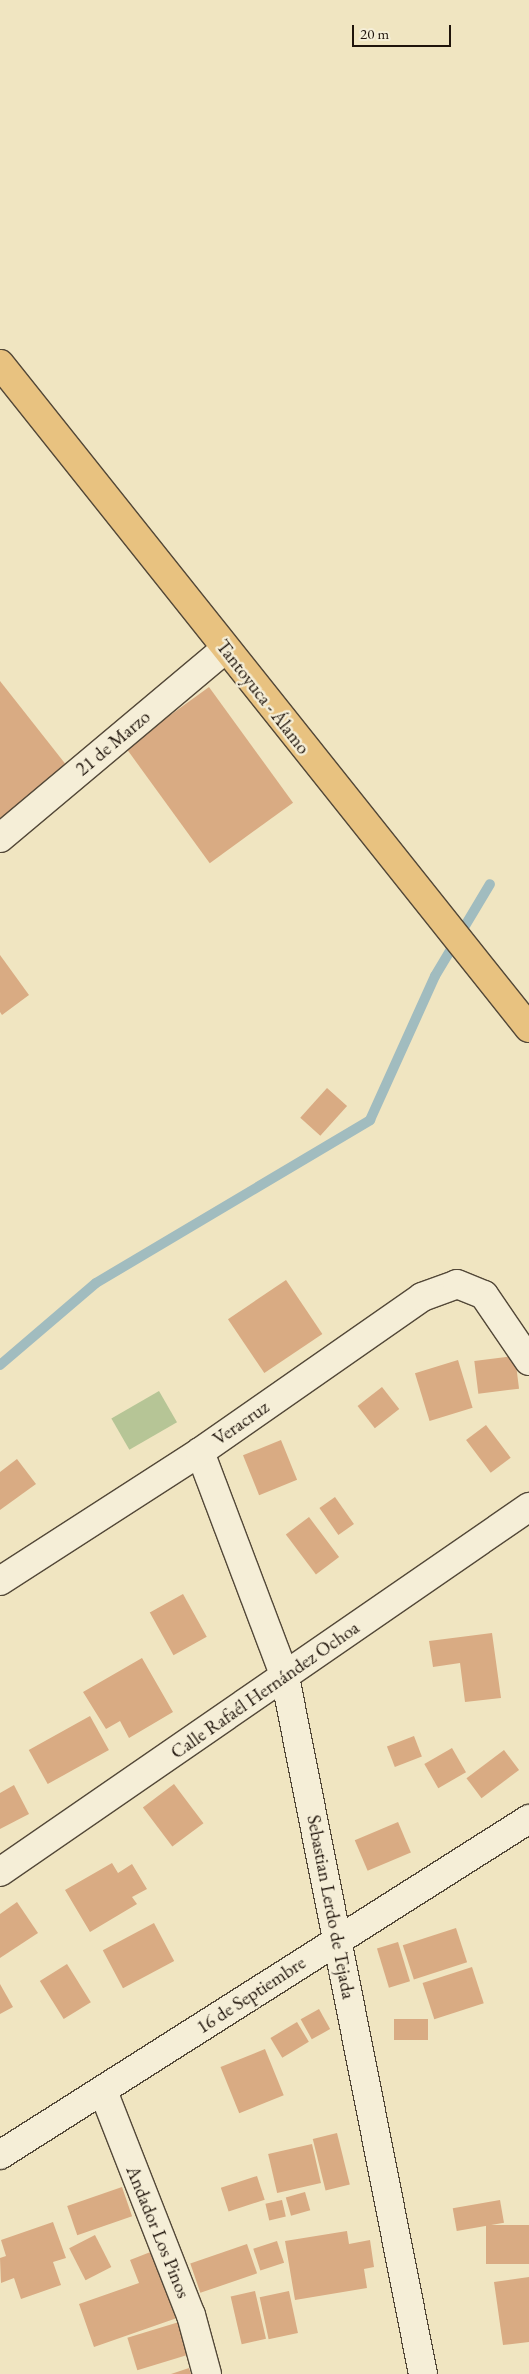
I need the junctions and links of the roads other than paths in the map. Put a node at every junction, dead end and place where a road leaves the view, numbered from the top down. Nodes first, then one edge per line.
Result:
1 (0, 364) edge
2 (226, 649) junction
3 (0, 838) edge
4 (529, 1028) edge
5 (529, 1361) edge
6 (200, 1452) junction
7 (529, 1507) edge
8 (0, 1581) edge
9 (285, 1677) junction
10 (528, 1821) edge
11 (0, 1872) edge
12 (337, 1939) junction
13 (102, 2091) junction
14 (0, 2156) edge
15 (207, 2374) edge
16 (423, 2374) edge

1 - 2 main road, Tantoyuca - Álamo
2 - 3 street, 21 de Marzo
2 - 4 main road, Tantoyuca - Álamo
5 - 6 street, Veracruz
6 - 8 street, Veracruz
6 - 9 street, Sebastian Lerdo de Tejada
7 - 9 street, Calle Rafaél Hernández Ochoa
9 - 11 street, Calle Rafaél Hernández Ochoa
9 - 12 street, Sebastian Lerdo de Tejada
10 - 12 street, 16 de Septiembre
12 - 13 street, 16 de Septiembre
12 - 16 street, Sebastian Lerdo de Tejada
13 - 14 street, 16 de Septiembre
13 - 15 street, Andador Los Pinos

